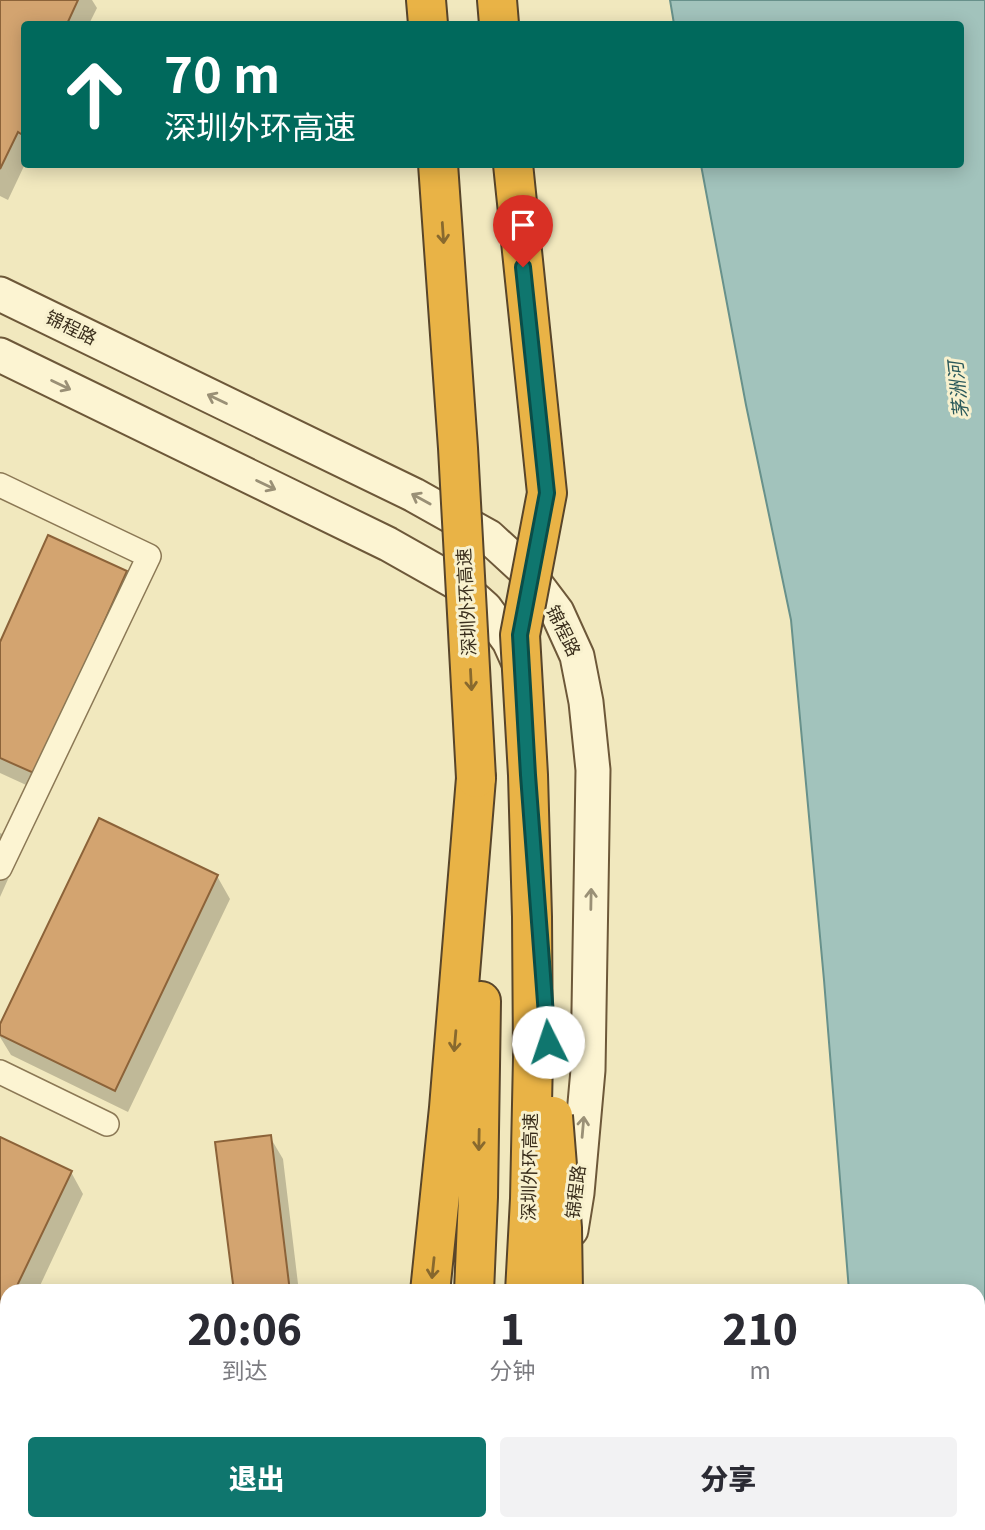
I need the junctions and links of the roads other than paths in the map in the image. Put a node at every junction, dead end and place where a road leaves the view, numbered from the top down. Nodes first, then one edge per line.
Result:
1 (426, 0) edge
2 (497, 0) edge
3 (428, 21) edge
4 (499, 21) edge
5 (438, 168) edge
6 (513, 168) edge
7 (0, 294) edge
8 (0, 355) edge
9 (0, 485) edge
10 (528, 775) junction
11 (476, 778) junction
12 (0, 868) edge
13 (0, 1072) edge
14 (107, 1124) dead end
15 (431, 1284) edge
16 (474, 1284) edge
17 (507, 1284) edge
18 (526, 1284) edge
19 (562, 1284) edge
20 (563, 1284) edge

1 - 3 highway
2 - 4 highway
5 -> 11 highway, 深圳外环高速, bridge
6 - 10 highway, 深圳外环高速, bridge
20 -> 7 main road, 锦程路
8 -> 17 main road
9 - 12 street
10 - 18 highway, 深圳外环高速, bridge
10 - 19 highway, bridge
11 -> 15 highway
11 -> 16 highway, 深圳外环高速
13 - 14 street

